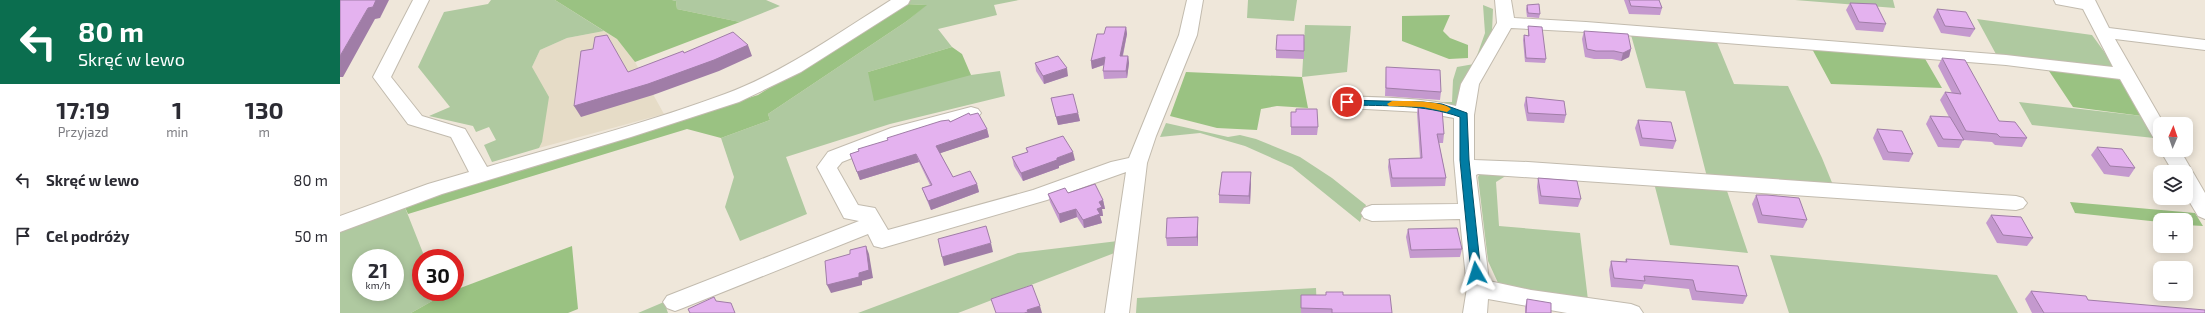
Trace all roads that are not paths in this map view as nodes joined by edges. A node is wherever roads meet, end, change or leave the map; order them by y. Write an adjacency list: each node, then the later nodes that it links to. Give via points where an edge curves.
1 (421, 0): 17 (street, via 382,77 415,120 458,133)
2 (902, 0): 17 (street, via 795,68 758,87 689,112)
3 (1195, 0): 15 (street, via 1188,35)
4 (1503, 0): 7 (street)
5 (2062, 0): 6 (street)
6 (2087, 2): 8 (street)
7 (1506, 23): 10 (street, via 2006,60); 13 (street, via 1470,84)
8 (2102, 32): 9 (street); 10 (street)
9 (2205, 45)
10 (2126, 74): 14 (street)
11 (1347, 102): 13 (street, via 1442,107)
12 (971, 113): 23 (street, via 898,132 834,156 827,167 852,213 867,213)
13 (1464, 115): 16 (street)
14 (2153, 121)
15 (1137, 163): 23 (street, via 1118,167 1040,195 882,240); 27 (street)
16 (1466, 172): 19 (street, via 1474,167 1528,169); 20 (street)
17 (481, 175): 24 (street, via 388,205)
18 (2193, 190): 21 (street)
19 (2016, 203)
20 (1470, 211): 22 (street); 25 (street)
21 (2205, 211)
22 (1372, 213)
23 (874, 223): 26 (street)
24 (340, 224)
25 (1478, 288): 28 (street); 29 (street, via 1531,299)
26 (675, 302)
27 (1117, 313)
28 (1475, 313)
29 (1631, 313)

